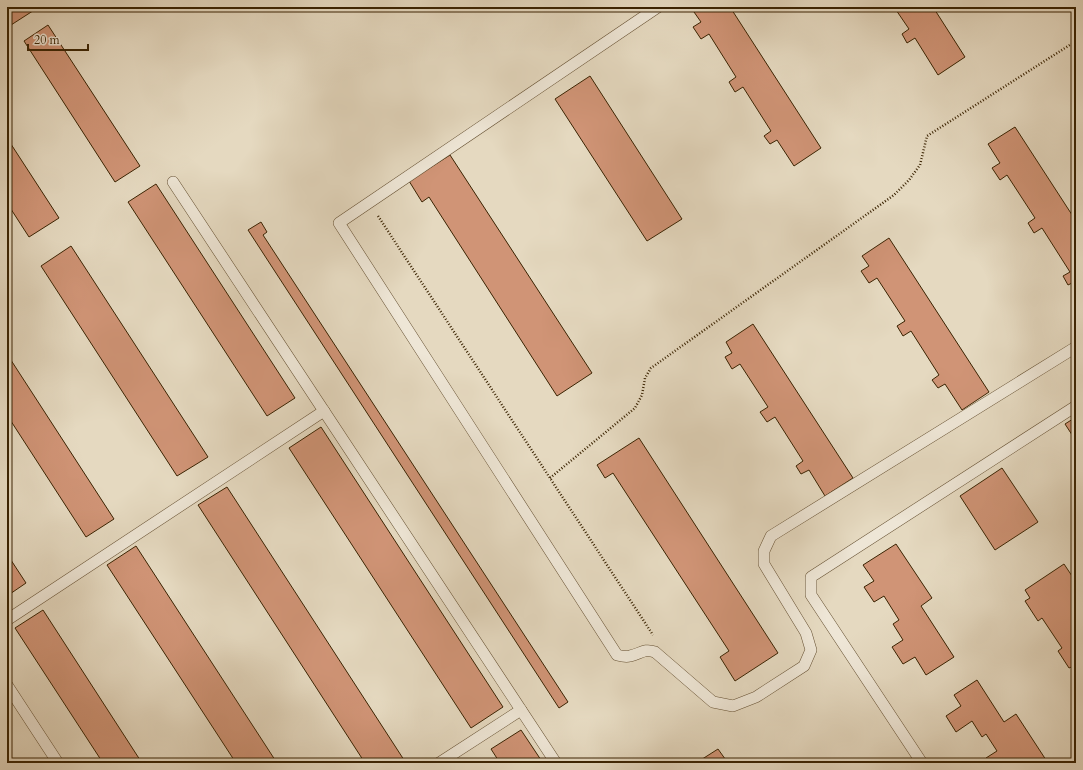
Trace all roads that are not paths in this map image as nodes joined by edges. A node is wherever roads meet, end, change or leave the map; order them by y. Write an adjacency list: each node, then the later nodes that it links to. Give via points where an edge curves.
1 (658, 7): 3 (lane, via 339,223 617,655 629,656 650,650 655,652 713,702 733,706 756,697 804,666 810,650 806,633 764,564 764,551 771,536)
2 (173, 182): 5 (lane)
3 (1076, 347)
4 (1076, 406): 12 (lane, via 810,577 811,595)
5 (324, 411): 6 (lane); 8 (lane)
6 (7, 620)
7 (7, 685): 9 (lane)
8 (521, 710): 10 (lane); 11 (lane)
9 (58, 763)
10 (439, 763)
11 (556, 763)
12 (922, 763)

